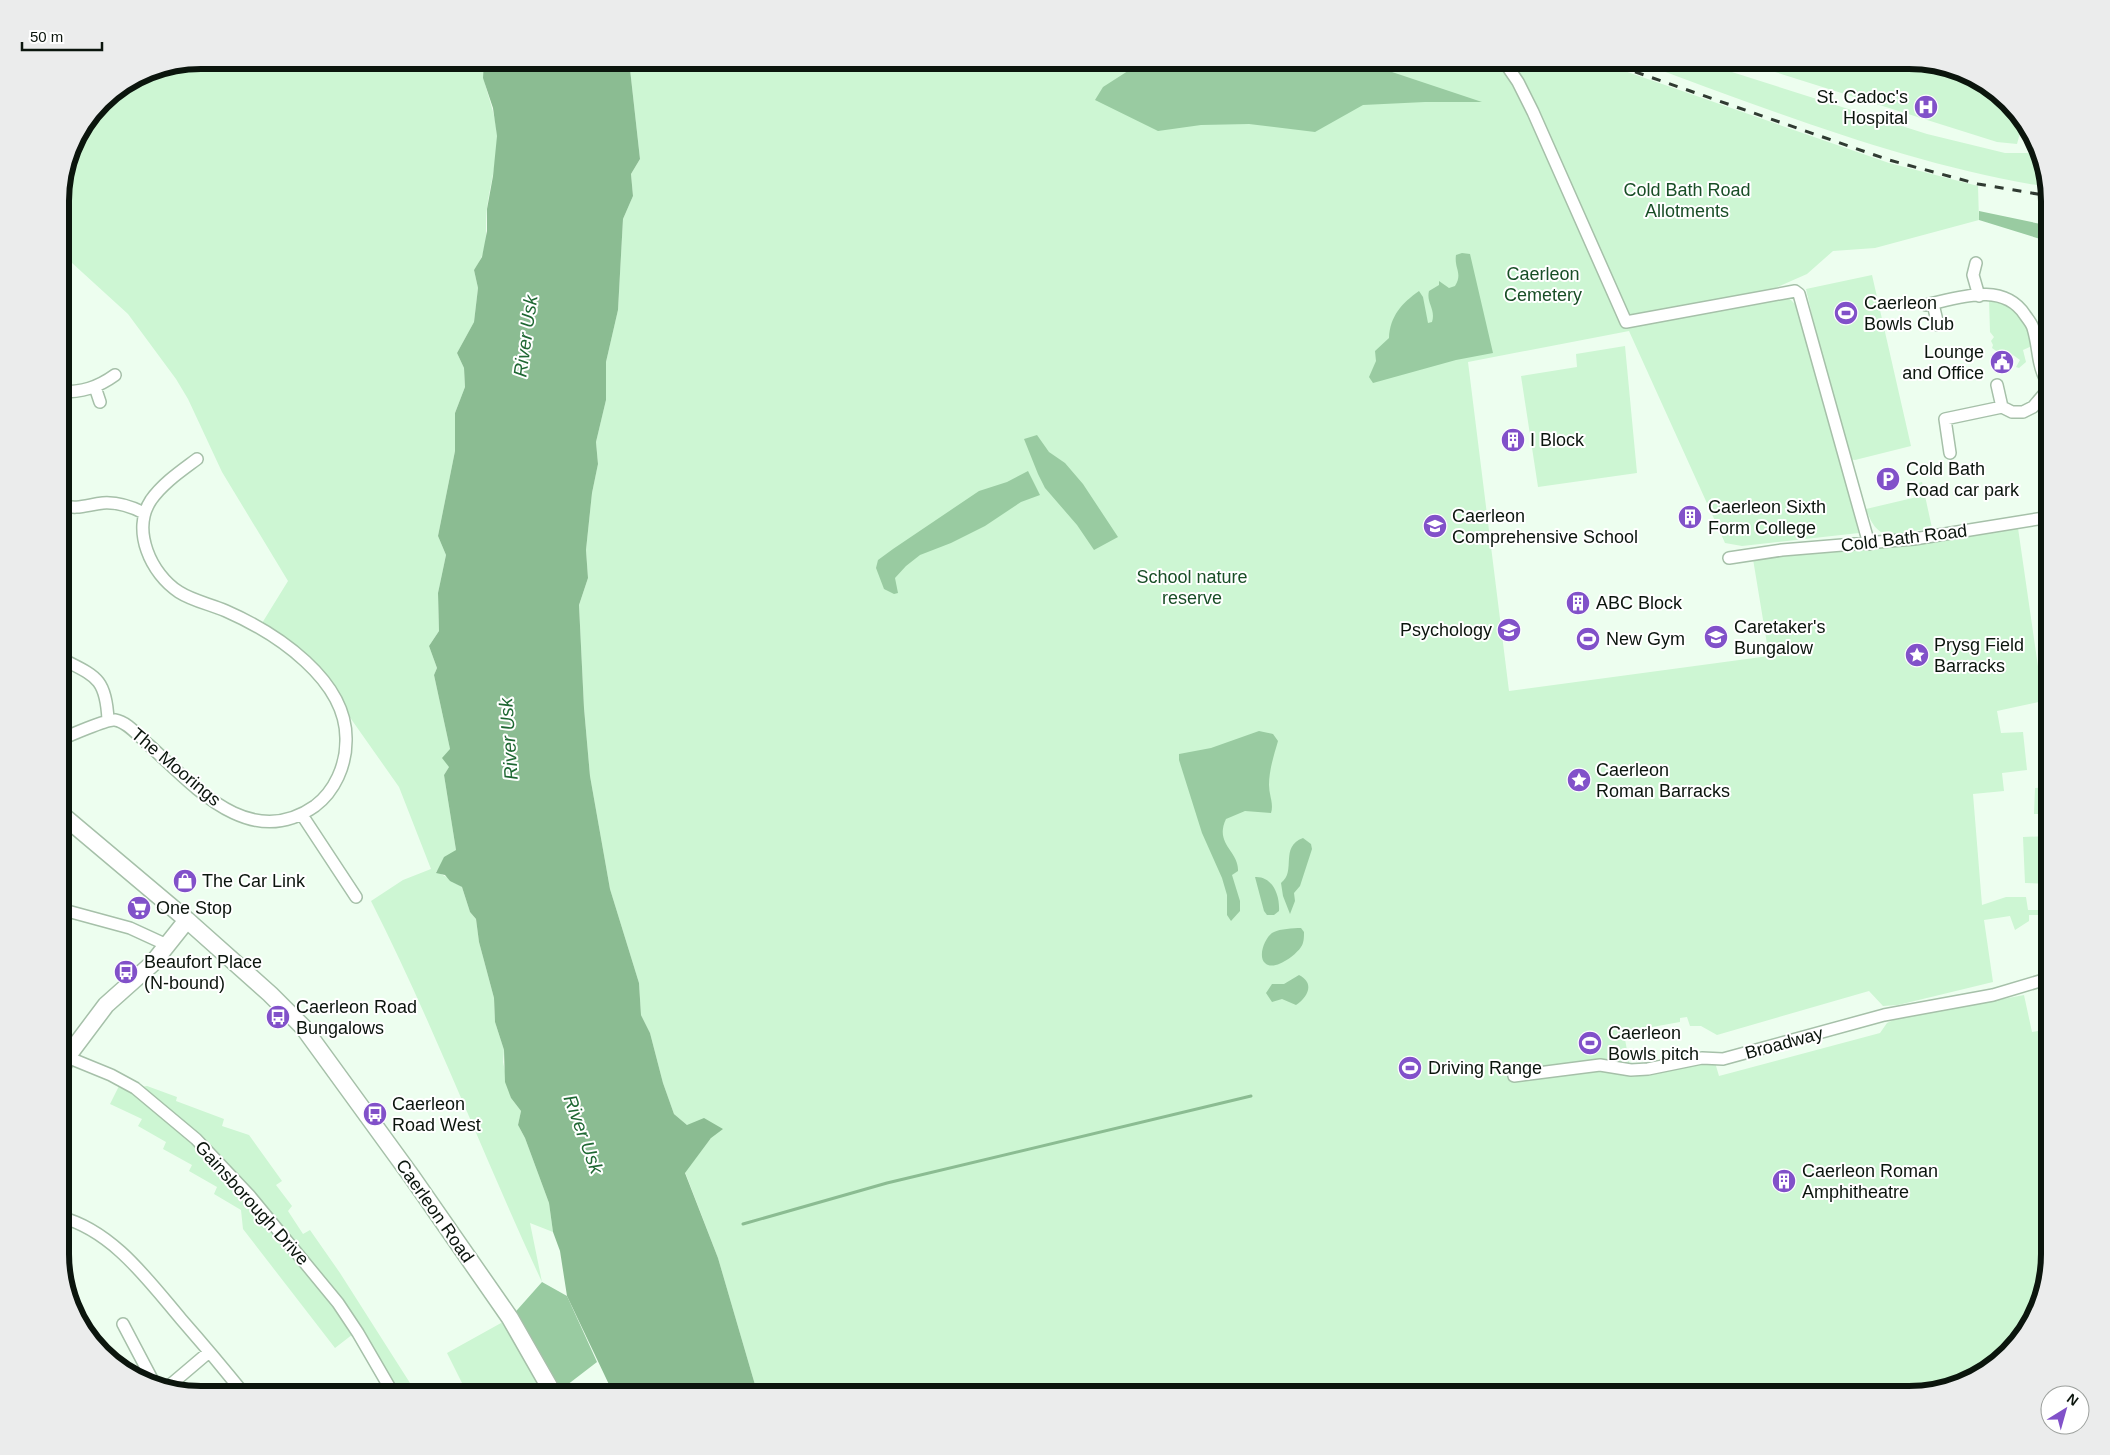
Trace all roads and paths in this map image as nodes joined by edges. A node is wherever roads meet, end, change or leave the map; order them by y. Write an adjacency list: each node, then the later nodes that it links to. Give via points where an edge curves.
1 (1509, 69): 18 (street, via 1533,112 1626,322 1795,291 1799,294)
2 (1976, 263): 3 (street, via 1973,275)
3 (1979, 296): 4 (street, via 1929,304); 5 (street, via 2004,297 2019,306 2033,327)
4 (1938, 325)
5 (2041, 369)
6 (115, 375): 8 (street)
7 (1997, 385): 12 (street)
8 (94, 387): 9 (street); 11 (street)
9 (69, 391)
10 (2041, 398): 12 (street, via 2023,412 2012,412)
11 (100, 402)
12 (2002, 407): 13 (street, via 1945,419)
13 (1950, 453)
14 (198, 459): 16 (street, via 162,487)
15 (69, 508): 16 (street, via 104,503 131,506)
16 (144, 513): 23 (street, The Moorings, via 146,547 158,574 167,583 280,641 310,665 336,699 346,726 346,756 332,788 318,804)
17 (2041, 518): 18 (street, Cold Bath Road)
18 (1869, 544): 19 (street, Cold Bath Road, via 1782,550)
19 (1729, 558)
20 (69, 663): 21 (street, via 98,680 107,700)
21 (108, 720): 22 (street); 23 (street, The Moorings, via 125,724 200,791 234,814 272,822)
22 (69, 736)
23 (302, 815): 25 (street)
24 (69, 821): 27 (main road, Caerleon Road)
25 (356, 897)
26 (69, 911): 28 (street, via 130,928)
27 (187, 920): 28 (main road); 40 (main road, Caerleon Road, via 303,1027 510,1318)
28 (167, 944): 30 (main road, via 152,964 106,1005)
29 (2041, 981): 32 (street, Broadway, via 1993,995 1886,1015 1723,1059 1702,1058 1631,1070 1600,1065)
30 (69, 1057)
31 (69, 1066): 39 (street, Gainsborough Drive, via 112,1075 135,1088 216,1160 249,1195 338,1304)
32 (1514, 1076)
33 (69, 1220): 35 (street, via 89,1228 128,1259)
34 (123, 1324): 36 (street)
35 (209, 1352): 37 (street); 38 (street)
36 (148, 1375)
37 (172, 1383)
38 (237, 1386)
39 (389, 1386)
40 (549, 1386)

